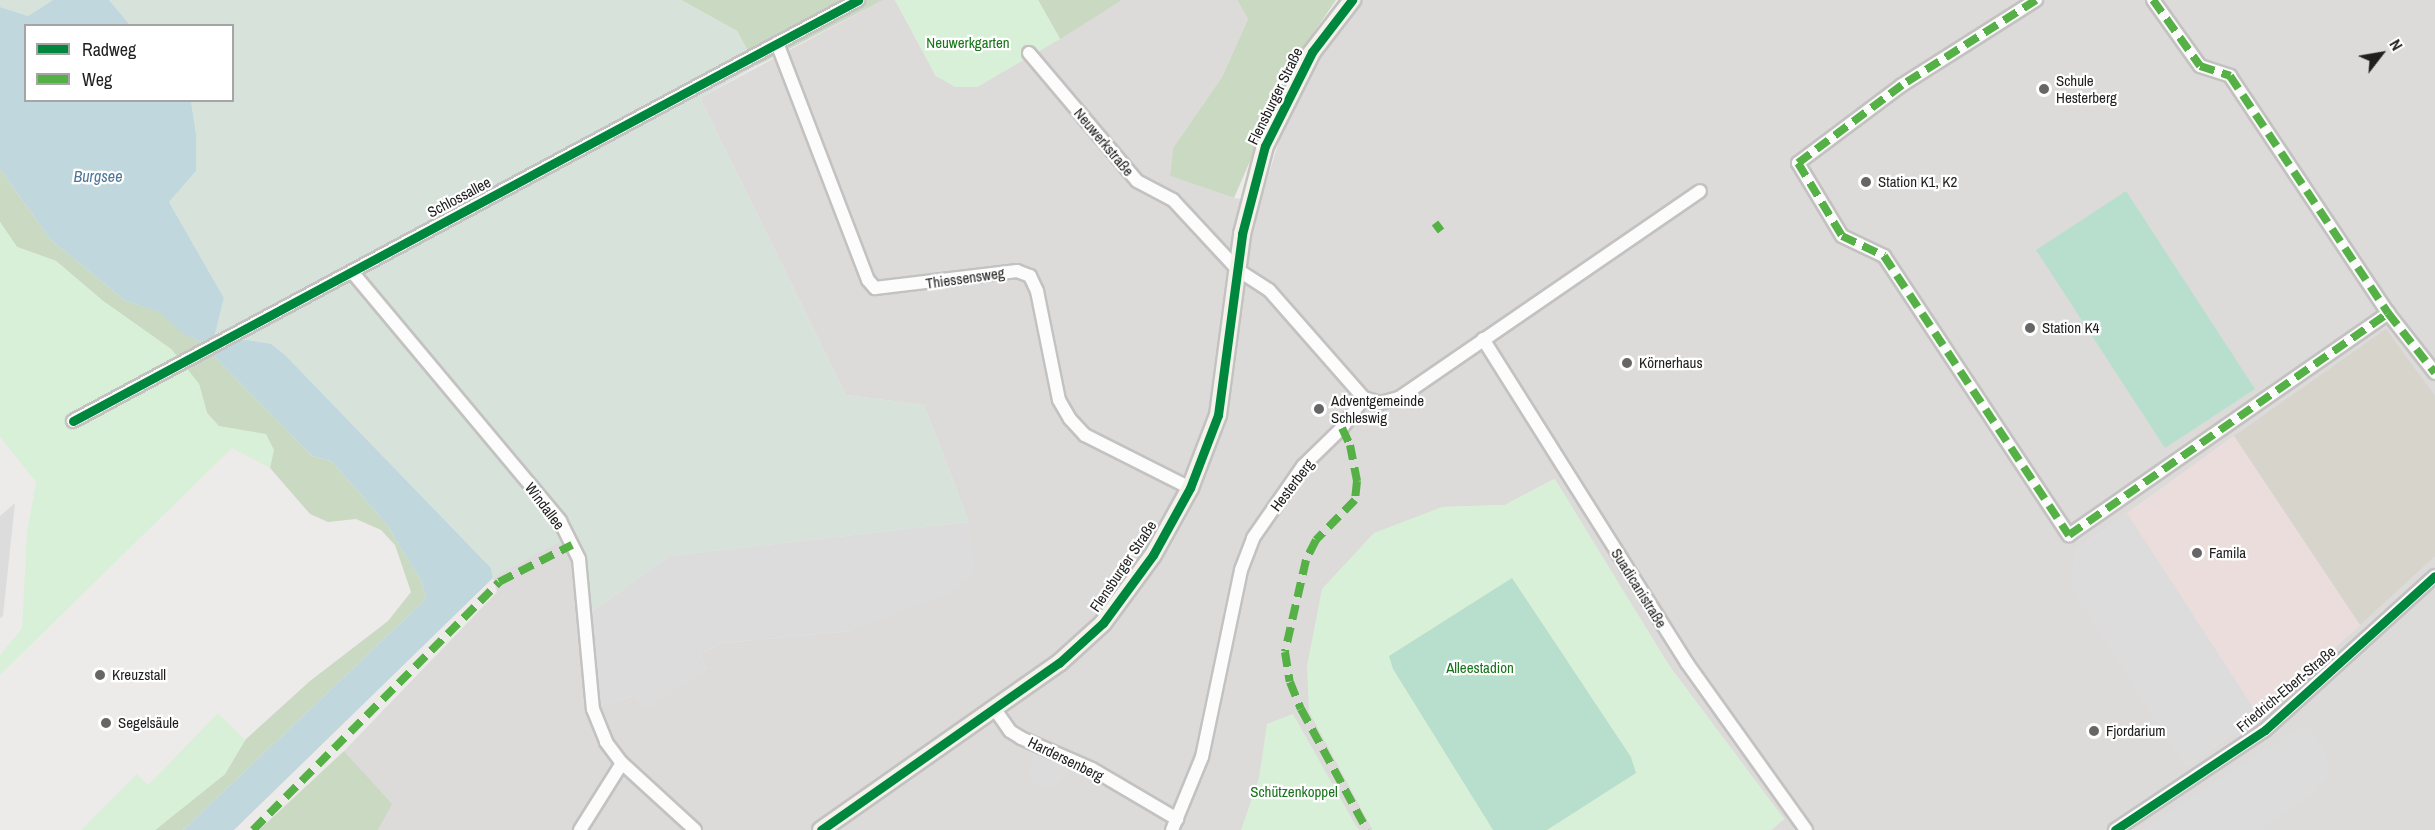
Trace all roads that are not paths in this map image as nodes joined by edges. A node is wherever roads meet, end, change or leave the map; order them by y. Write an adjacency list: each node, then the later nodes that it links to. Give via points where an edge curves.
1 (858, 0): 5 (street, Schlossallee)
2 (1352, 0): 8 (street, Flensburger Straße, via 1312,52 1265,146 1242,234)
3 (2036, 0): 10 (street, via 1902,85 1798,163 1842,236 1884,256 2069,535)
4 (2153, 0): 10 (street, via 2200,66 2229,76)
5 (777, 43): 9 (street, Schlossallee); 15 (street, Thiessensweg, via 868,279 876,288 1017,271 1030,276 1037,291 1059,400 1070,419 1085,435)
6 (1029, 53): 8 (street, Neuwerkstraße, via 1137,181 1173,200)
7 (1700, 191): 11 (street)
8 (1238, 270): 13 (street, Neuwerkstraße, via 1269,290); 15 (street, Flensburger Straße, via 1218,415)
9 (353, 273): 14 (street, Schlossallee, via 213,343); 18 (street, Windallee, via 560,521 579,559 593,710 606,742)
10 (2388, 313): 12 (street)
11 (1483, 339): 13 (street, via 1399,398 1380,404); 23 (street, Suadicanistraße, via 1687,663)
12 (2435, 373)
13 (1364, 398): 19 (street, Hesterberg, via 1342,428 1303,466 1253,538 1241,570 1202,756)
14 (73, 420)
15 (1190, 488): 17 (street, Flensburger Straße, via 1153,555 1103,623 1059,663)
16 (2435, 576): 24 (street, Friedrich-Ebert-Straße, via 2265,730)
17 (993, 708): 19 (street, Hardersenberg, via 1010,731 1092,769); 22 (street, Flensburger Straße)
18 (622, 763): 20 (street); 21 (street, Windallee)
19 (1175, 825)
20 (580, 830)
21 (695, 830)
22 (821, 830)
23 (1806, 830)
24 (2115, 830)

